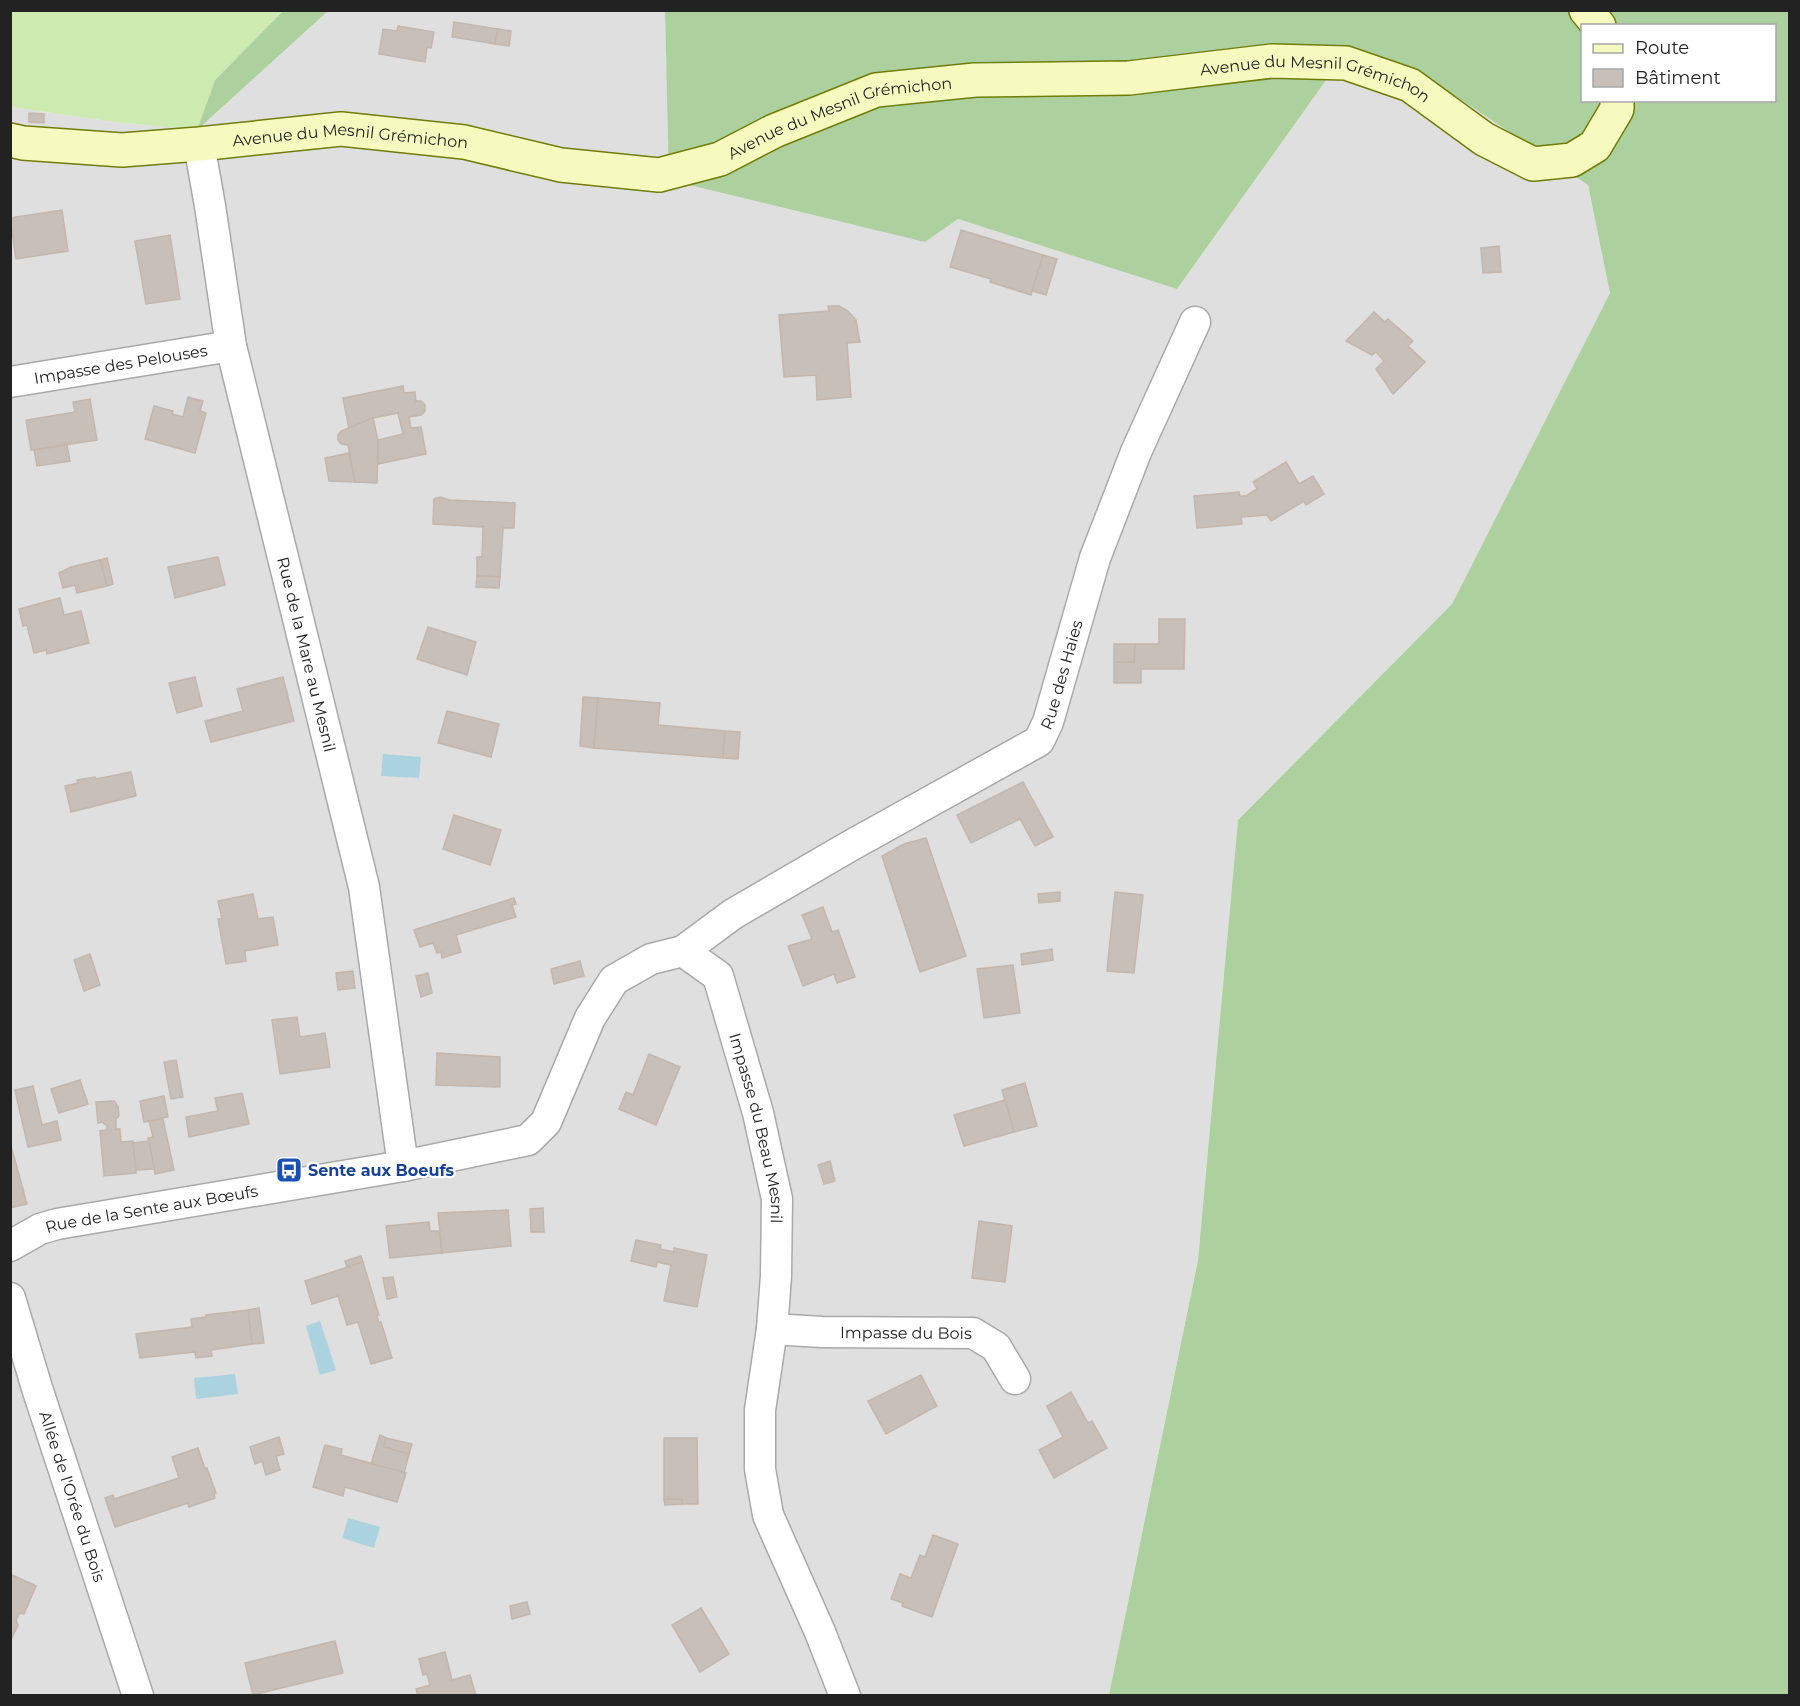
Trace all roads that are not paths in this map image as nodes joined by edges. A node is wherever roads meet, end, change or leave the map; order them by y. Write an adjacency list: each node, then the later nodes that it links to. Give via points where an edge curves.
1 (1586, 10): 2 (street)
2 (1597, 24)
3 (1617, 102): 5 (street, Avenue du Mesnil Grémichon, via 1617,109 1595,146 1572,160 1533,164 1484,139 1410,85 1346,63 1283,61 1129,78 975,80 876,90 774,131 720,159 659,175 561,165 464,142 341,129)
4 (10, 140): 5 (street, Avenue du Mesnil Grémichon, via 122,150)
5 (199, 144): 7 (street, Rue de la Mare au Mesnil)
6 (1195, 322): 9 (street, Rue des Haies, via 1136,452 1095,558 1048,722 1039,741 733,914)
7 (231, 346): 8 (street, Impasse des Pelouses); 10 (street, Rue de la Mare au Mesnil, via 364,887)
8 (10, 382)
9 (683, 951): 10 (street, via 651,959 614,980 590,1018 546,1122 528,1140); 13 (street, Impasse du Beau Mesnil, via 718,976 758,1113 777,1199)
10 (404, 1166): 11 (street, Rue de la Sente aux Bœufs, via 57,1224)
11 (10, 1246)
12 (10, 1298): 15 (street, Allée de l'Orée du Bois)
13 (772, 1329): 14 (street, Impasse du Bois, via 973,1333 996,1347); 16 (street, Impasse du Beau Mesnil, via 760,1410 759,1469 768,1515)
14 (1015, 1379)
15 (138, 1695)
16 (845, 1695)

